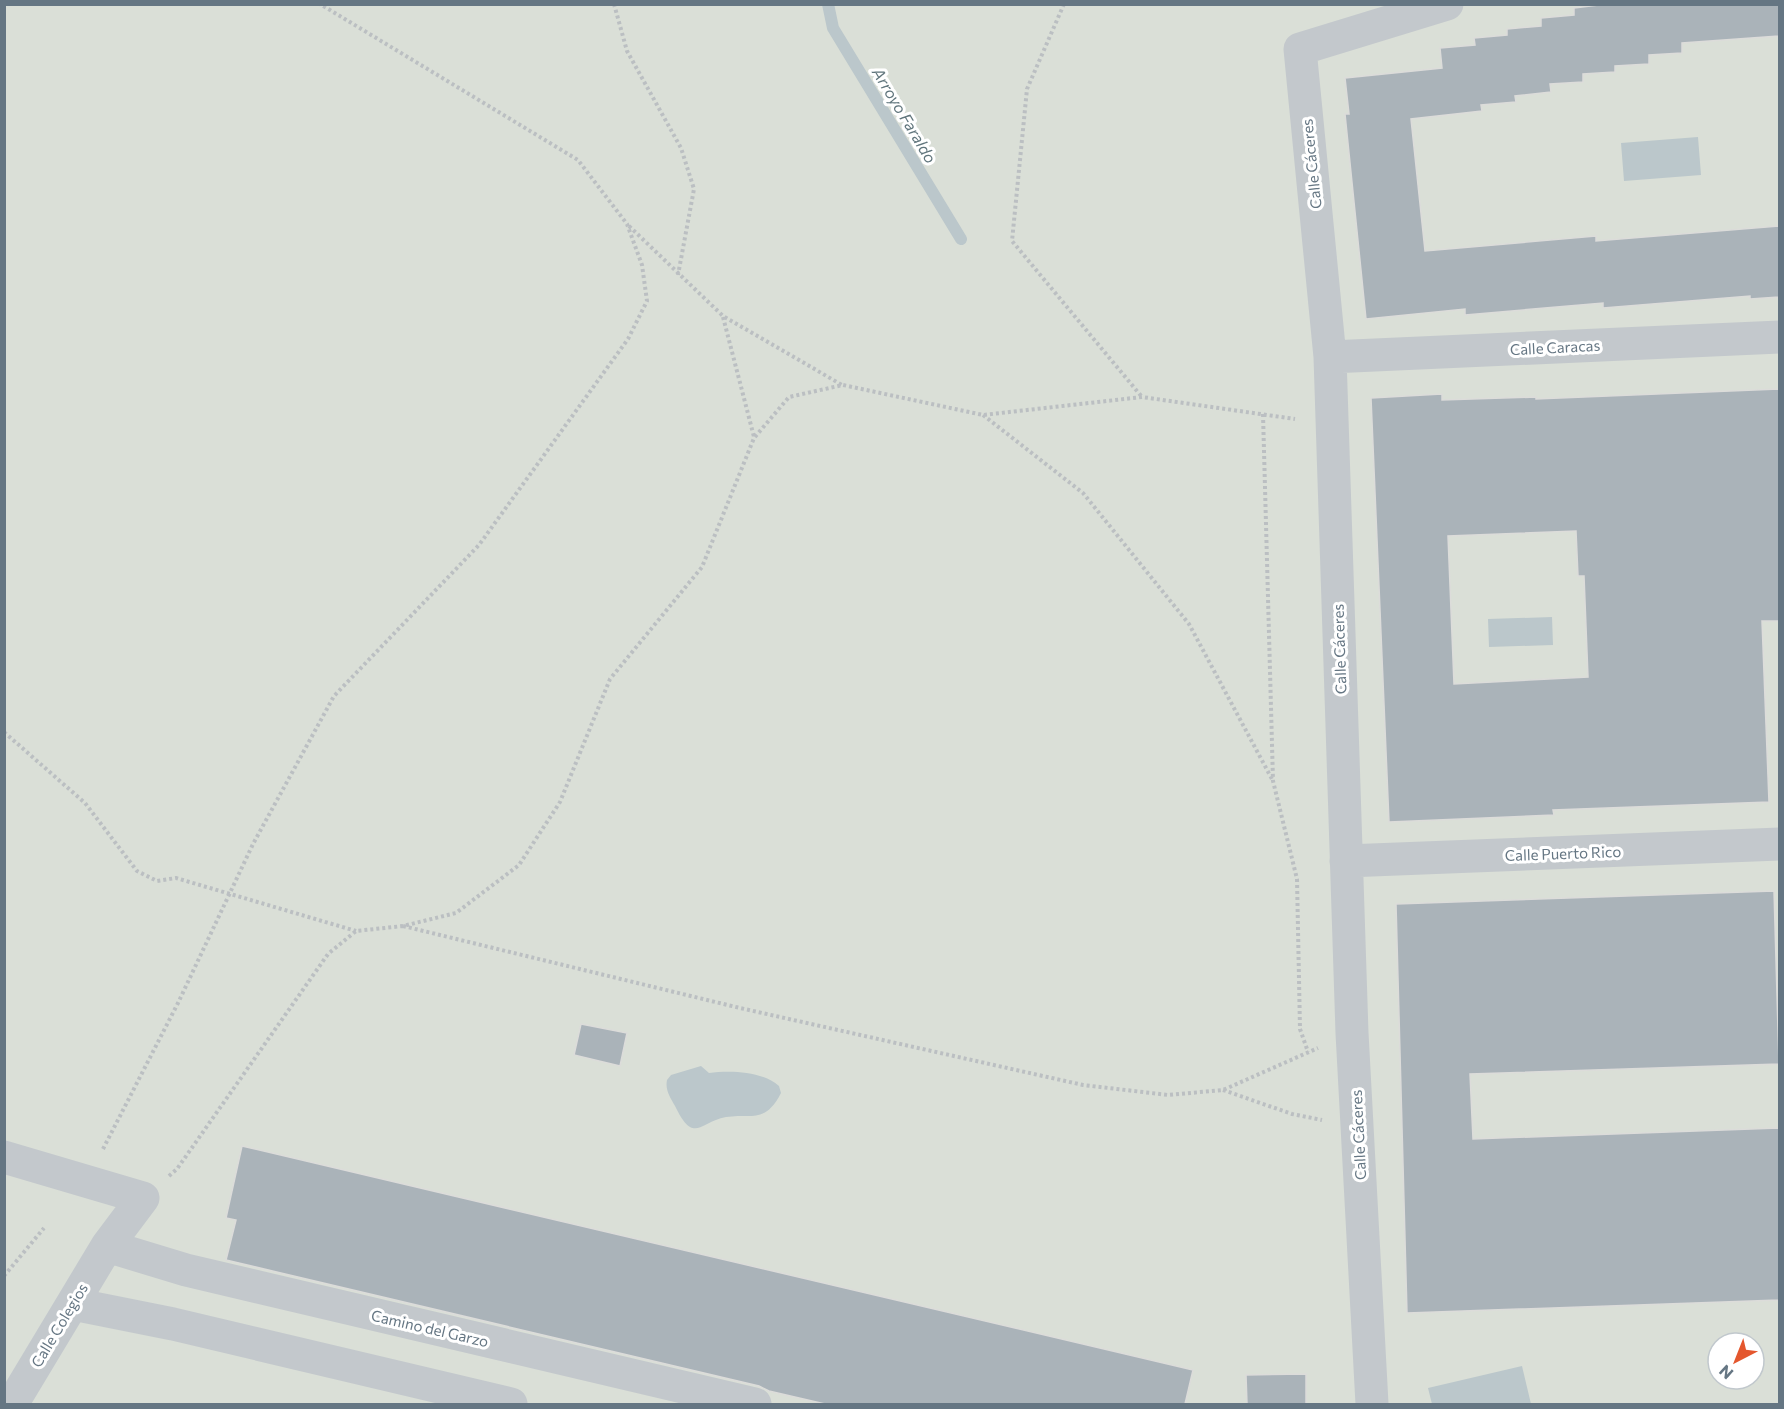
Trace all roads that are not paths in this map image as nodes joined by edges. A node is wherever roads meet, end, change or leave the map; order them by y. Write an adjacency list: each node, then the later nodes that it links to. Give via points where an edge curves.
1 (1447, 4): 3 (street, Calle Cáceres, via 1300,49)
2 (1779, 337): 3 (street, Calle Caracas)
3 (1330, 357): 5 (street, Calle Cáceres)
4 (1779, 844): 5 (street, Calle Puerto Rico)
5 (1346, 861): 12 (street, Calle Cáceres)
6 (4, 1157): 7 (street, Calle Colegios, via 143,1198)
7 (107, 1246): 8 (street, Calle Colegios); 11 (street, Camino del Garzo, via 186,1270)
8 (73, 1304): 9 (street, Calle Colegios); 10 (street)
9 (12, 1404)
10 (512, 1404)
11 (754, 1404)
12 (1372, 1404)

